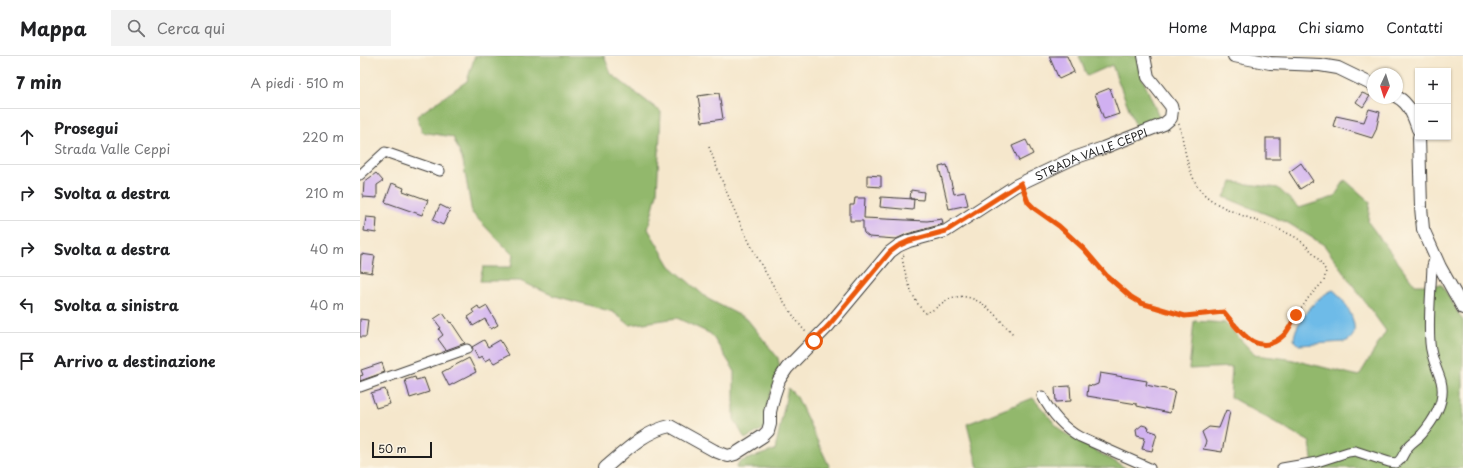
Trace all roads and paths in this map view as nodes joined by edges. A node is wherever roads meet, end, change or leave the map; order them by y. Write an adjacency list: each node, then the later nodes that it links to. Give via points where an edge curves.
1 (1144, 56): 5 (street, via 1148,77 1171,106)
2 (1234, 56): 3 (street, via 1270,63 1338,68)
3 (1367, 82)
4 (1403, 102): 6 (street, via 1412,112)
5 (1172, 114): 11 (street, STRADA VALLE CEPPI, via 1164,124 1074,158); 11 (path, via 1180,126 1191,174 1207,197 1216,204 1298,238 1318,258 1326,271 1324,281 1309,297 1285,333 1272,344 1253,343 1224,312 1185,316 1141,303 1131,297 1107,276 1084,249 1028,202)
6 (1415, 120)
7 (1419, 140): 13 (street, via 1422,222)
8 (709, 147): 16 (path, via 728,199 770,281 800,326)
9 (440, 171): 10 (street, via 385,152)
10 (360, 175)
11 (1021, 183): 16 (street, STRADA VALLE CEPPI, via 946,231 898,246 890,252)
12 (905, 254): 15 (path, via 902,257 912,292 926,313 955,297 969,298 983,304)
13 (1435, 256): 14 (street); 22 (street, via 1432,266 1430,344 1432,360 1442,385 1442,398 1421,435 1404,451 1402,459 1396,463 1356,451)
14 (1463, 308)
15 (1014, 335)
16 (814, 341): 20 (street, STRADA VALLE CEPPI, via 787,368 779,380 770,412 768,431 735,454 720,454 670,426 651,433)
17 (467, 349): 18 (street)
18 (360, 387)
19 (1042, 396): 21 (street, via 1048,409 1070,432)
20 (605, 468)
21 (1150, 468)
22 (1282, 468)

